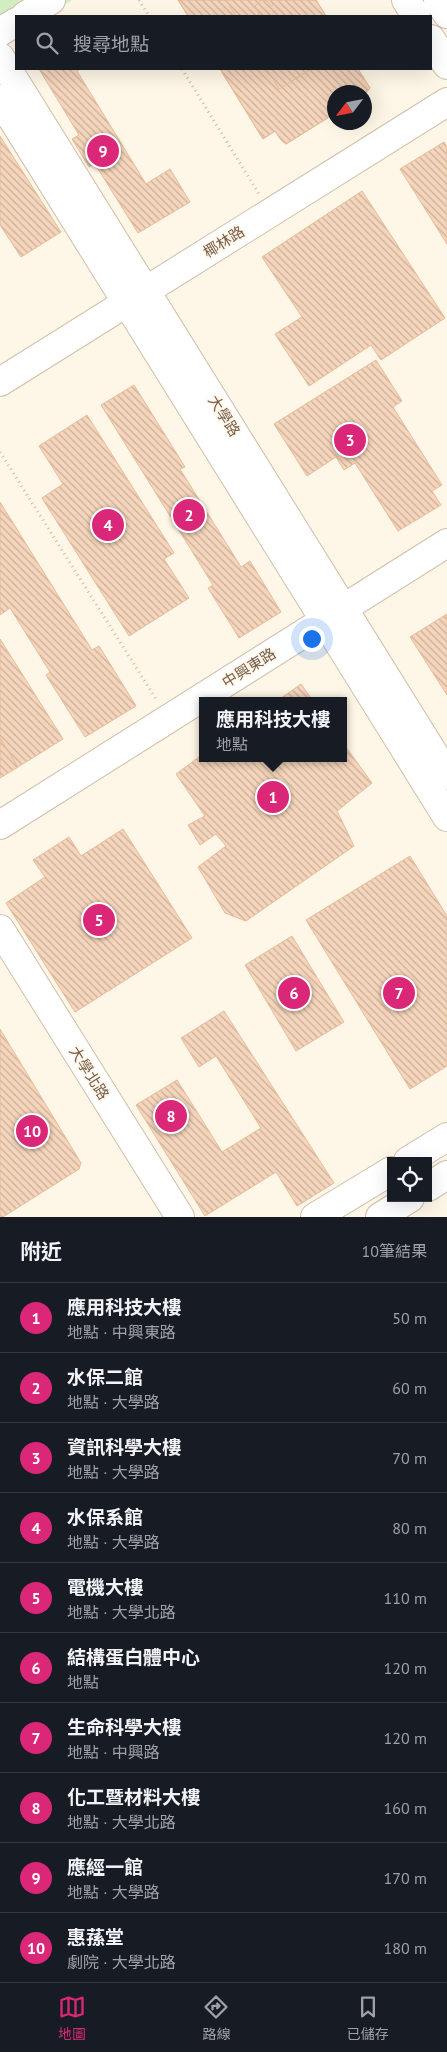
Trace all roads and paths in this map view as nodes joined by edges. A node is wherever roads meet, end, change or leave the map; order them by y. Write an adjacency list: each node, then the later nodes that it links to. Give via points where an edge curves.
1 (51, 0): 6 (street)
2 (139, 0): 7 (path)
3 (406, 0): 8 (street)
4 (438, 0): 5 (street)
5 (447, 14)
6 (27, 15)
7 (148, 15)
8 (415, 15)
9 (15, 23): 10 (street)
10 (0, 32)
11 (432, 41): 13 (street)
12 (0, 57): 18 (street, 大學路)
13 (447, 65)
14 (183, 70): 17 (path)
15 (0, 99): 18 (street, 大學路)
16 (447, 102): 17 (street, 椰林路)
17 (271, 212): 18 (street, 椰林路)
18 (136, 296): 19 (street, 椰林路); 22 (street, 大學路)
19 (0, 382)
20 (0, 452): 25 (path)
21 (447, 543): 22 (street, 中興東路)
22 (334, 614): 23 (street, 中興東路); 26 (street, 大學路); 27 (street, 大學路)
23 (203, 697)
24 (199, 699): 25 (street, 中興東路)
25 (168, 719): 28 (street, 中興東路)
26 (447, 776)
27 (447, 817)
28 (0, 825)
29 (0, 929): 36 (street, 大學北路)
30 (447, 1137): 31 (street)
31 (414, 1157)
32 (387, 1173): 37 (street)
33 (447, 1175): 34 (street)
34 (432, 1184)
35 (404, 1202): 38 (street)
36 (180, 1217)
37 (315, 1217)
38 (380, 1217)

